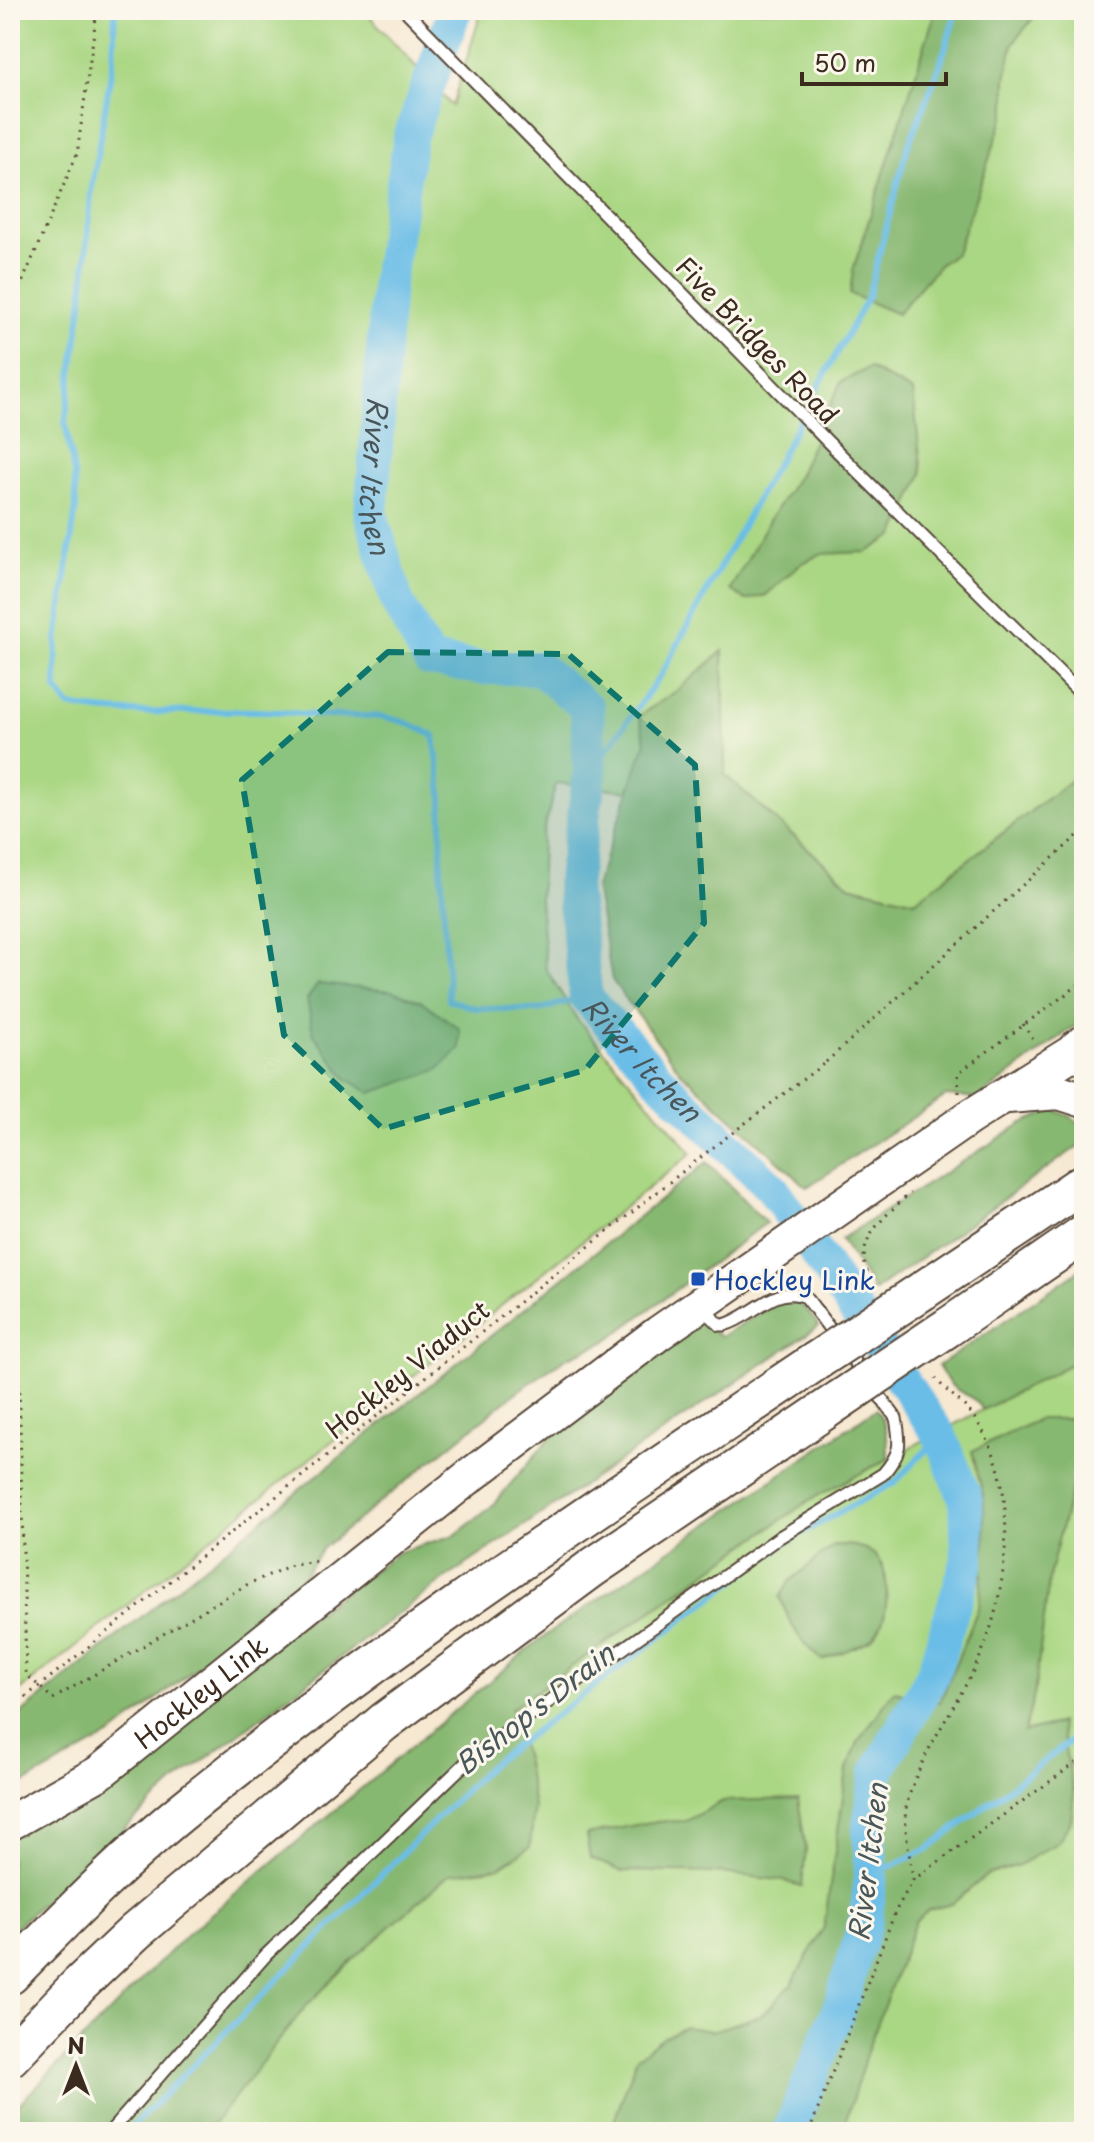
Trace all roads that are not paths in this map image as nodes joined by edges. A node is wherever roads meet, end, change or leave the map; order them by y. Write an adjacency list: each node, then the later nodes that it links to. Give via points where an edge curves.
1 (405, 10): 2 (lane, Five Bridges Road)
2 (1084, 697)
3 (1072, 1051): 4 (main road, Hockley Link)
4 (1004, 1096): 5 (main road, Hockley Link, via 1059,1092); 8 (main road, Hockley Link)
5 (1084, 1100)
6 (1084, 1183): 10 (highway, bridge, via 375,1663 188,1806 84,1899)
7 (1084, 1234): 11 (highway, bridge, via 592,1568 384,1722 135,1932)
8 (700, 1304): 9 (main road, Hockley Link, via 466,1479 99,1773); 12 (lane, via 724,1325 783,1294 806,1297 896,1418 896,1459 883,1474 778,1538 474,1755 266,1955)
9 (10, 1823)
10 (10, 1975)
11 (10, 2057)
12 (110, 2132)

